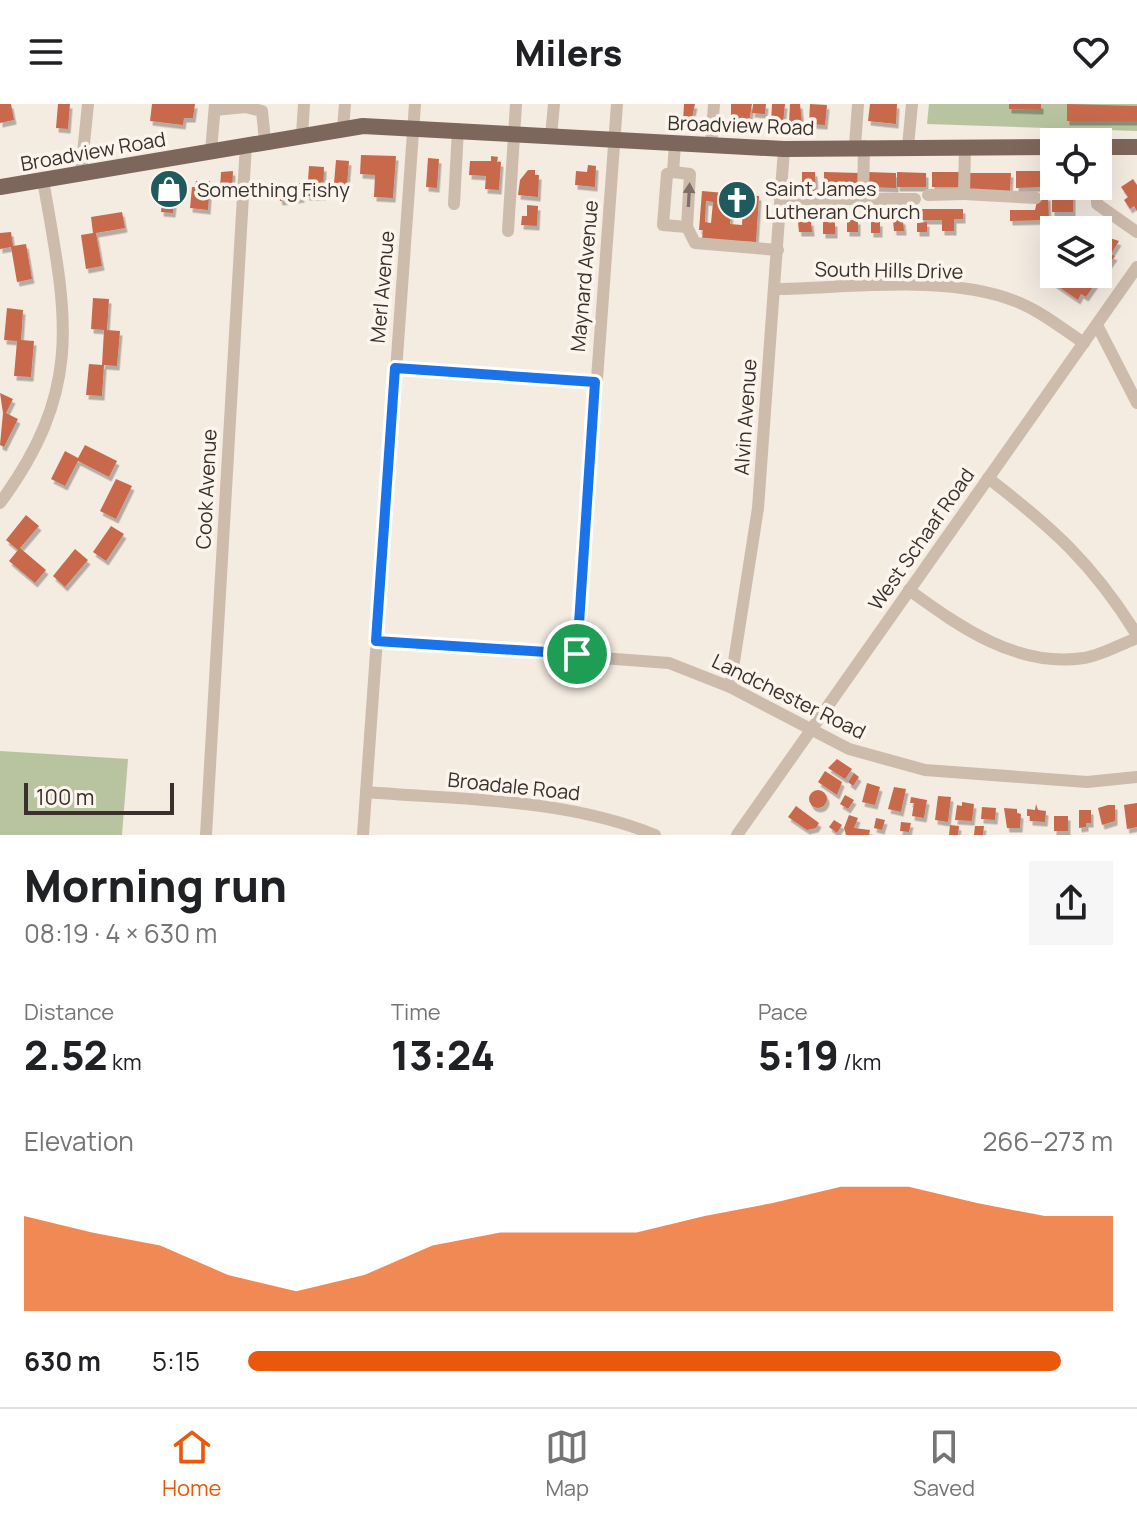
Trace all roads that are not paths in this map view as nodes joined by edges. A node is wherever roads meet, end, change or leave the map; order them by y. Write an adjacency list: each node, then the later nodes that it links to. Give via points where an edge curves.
1 (88, 104): 32 (street)
2 (304, 104): 16 (street)
3 (345, 104): 13 (street)
4 (415, 104): 12 (street, Merl Avenue)
5 (516, 104): 15 (street)
6 (554, 104): 17 (street)
7 (617, 104): 19 (street, Maynard Avenue)
8 (714, 104): 22 (street)
9 (858, 104): 23 (street)
10 (912, 104): 24 (street)
11 (215, 107): 18 (street, via 262,111); 30 (street)
12 (415, 126): 13 (main road, Broadview Road); 14 (main road, Broadview Road); 49 (street, Merl Avenue)
13 (343, 128): 16 (main road, Broadview Road)
14 (458, 129): 15 (main road, Broadview Road); 40 (street)
15 (513, 133): 17 (main road, Broadview Road); 42 (street)
16 (302, 135): 18 (main road, Broadview Road)
17 (551, 136): 19 (main road, Broadview Road)
18 (265, 141): 20 (main road, Broadview Road)
19 (615, 141): 21 (main road, Broadview Road); 50 (street, Maynard Avenue)
20 (246, 144): 30 (main road, Broadview Road); 62 (street, Cook Avenue)
21 (675, 144): 22 (main road, Broadview Road); 31 (street)
22 (711, 146): 29 (main road, Broadview Road)
23 (859, 146): 24 (main road, Broadview Road); 29 (main road, Broadview Road); 38 (street)
24 (908, 146): 25 (main road, Broadview Road)
25 (965, 146): 26 (main road, Broadview Road); 35 (street)
26 (1040, 147)
27 (1112, 147): 28 (main road)
28 (1137, 147)
29 (784, 149): 37 (street, Alvin Avenue)
30 (211, 151): 32 (main road, Broadview Road)
31 (673, 172): 41 (street, one-way to 31, via 690,174); 41 (street, via 667,174 663,225)
32 (81, 173): 33 (main road, Broadview Road)
33 (43, 180): 34 (main road, Broadview Road); 53 (street, via 64,308 61,366 44,431)
34 (0, 187)
35 (964, 194): 36 (street); 38 (street)
36 (1036, 198)
37 (781, 199): 38 (street); 44 (street, Alvin Avenue)
38 (863, 200)
39 (1097, 200): 43 (street)
40 (454, 204)
41 (687, 227): 44 (street, via 700,245)
42 (508, 231)
43 (1137, 232)
44 (778, 250): 46 (street, Alvin Avenue)
45 (1137, 267): 47 (street, West Schaaf Road)
46 (775, 289): 48 (street, South Hills Drive, via 948,287 987,293 1039,312); 58 (street, Alvin Avenue, via 758,508)
47 (1097, 325): 48 (street, West Schaaf Road); 51 (street)
48 (1084, 343): 52 (street, West Schaaf Road)
49 (395, 368): 50 (street); 56 (street, Merl Avenue)
50 (595, 382): 57 (street, Maynard Avenue)
51 (1137, 403)
52 (988, 478): 54 (street, West Schaaf Road); 55 (street, via 1079,554)
53 (0, 503)
54 (909, 590): 55 (street, via 967,632 1013,651 1085,658); 59 (street, West Schaaf Road)
55 (1137, 636)
56 (376, 641): 57 (street, Landchester Road); 61 (street, Merl Avenue)
57 (577, 654): 58 (street, Landchester Road, via 669,663)
58 (730, 687): 59 (street, Landchester Road)
59 (810, 730): 60 (street, Landchester Road, via 881,760 925,770 1087,782); 65 (street, West Schaaf Road)
60 (1137, 777)
61 (366, 792): 63 (street, Merl Avenue); 64 (street, Broadale Road, via 547,807 625,823)
62 (206, 835)
63 (363, 835)
64 (655, 835)
65 (737, 835)

